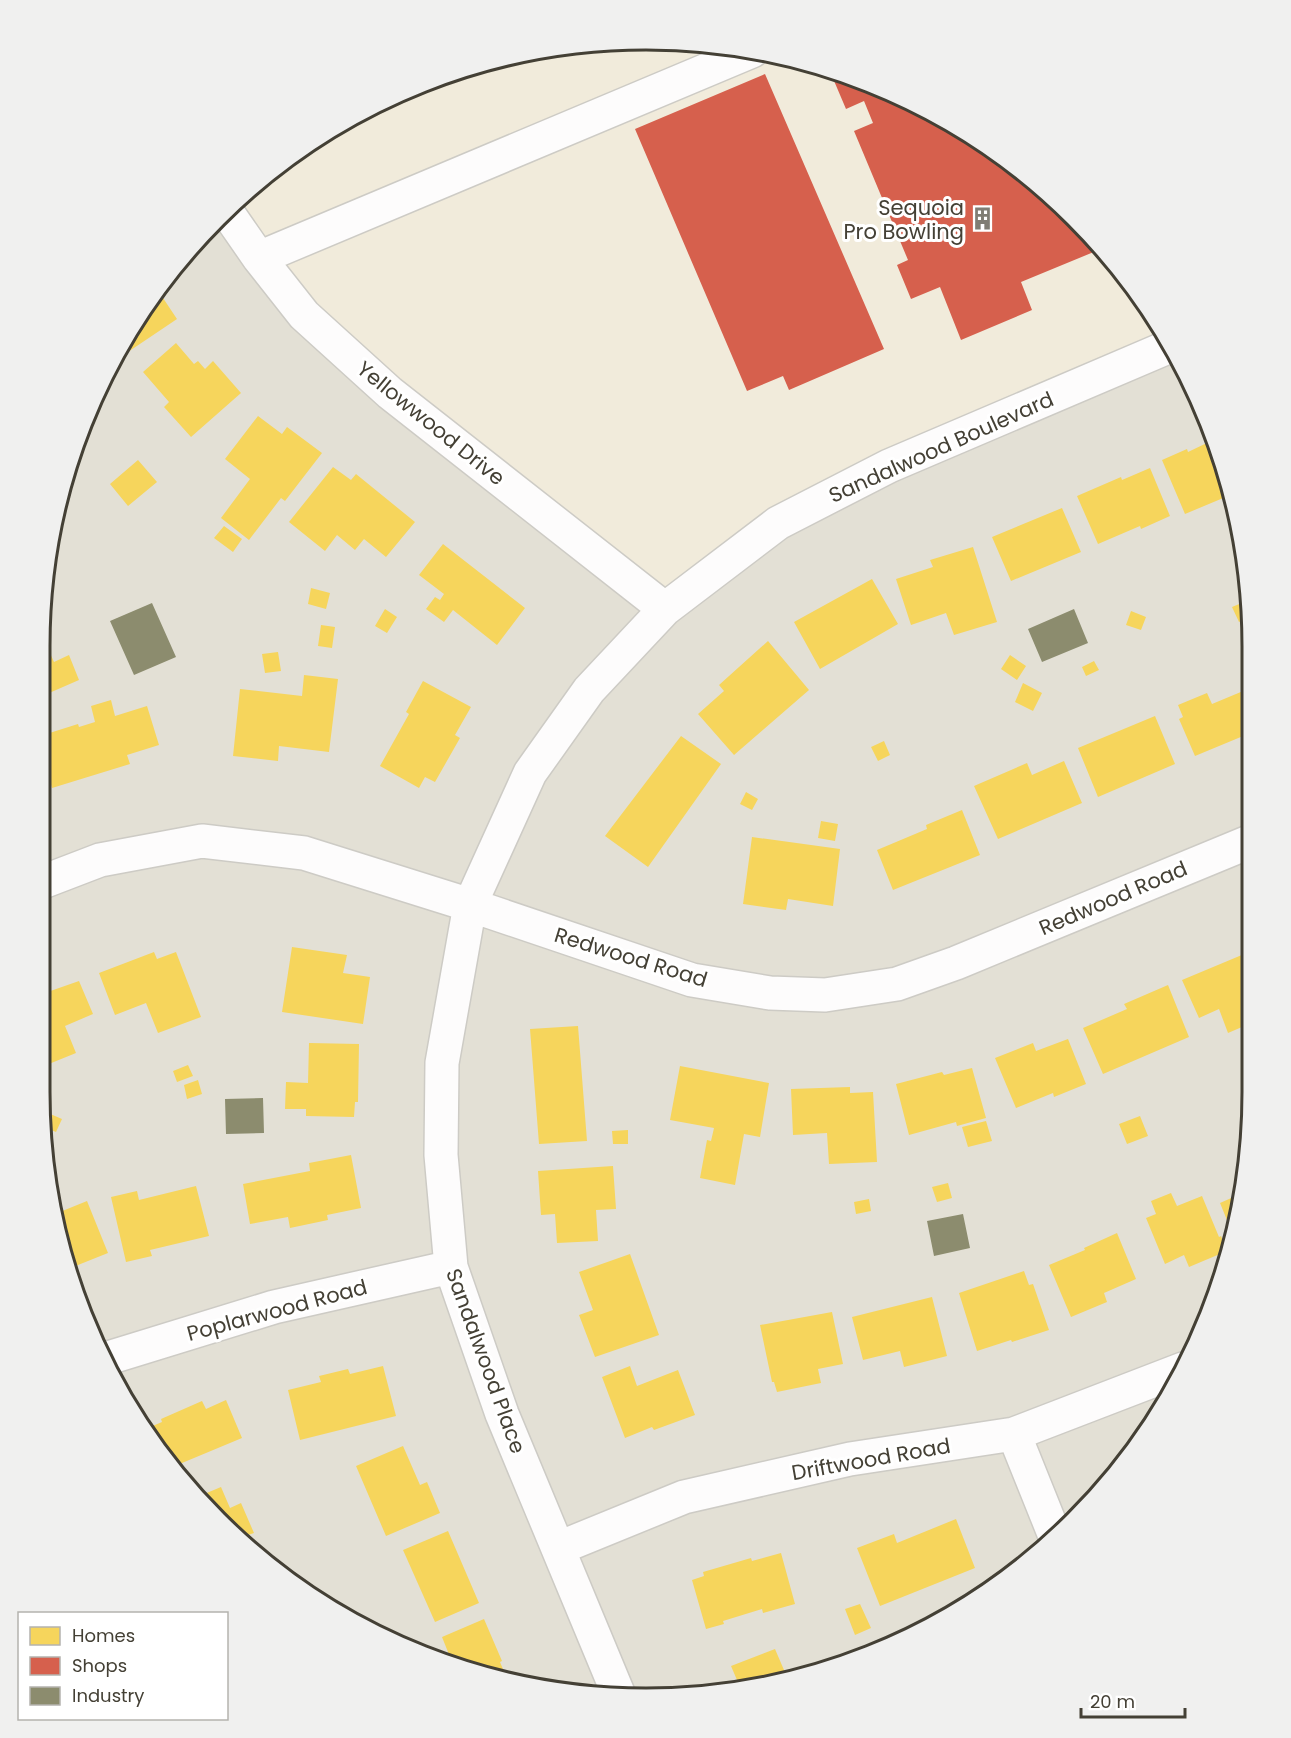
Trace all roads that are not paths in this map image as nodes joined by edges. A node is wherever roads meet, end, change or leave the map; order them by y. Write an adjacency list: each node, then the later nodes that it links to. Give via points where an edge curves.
1 (737, 57): 3 (street)
2 (231, 218): 3 (street, Yellowwood Drive)
3 (259, 258): 5 (street, Yellowwood Drive, via 304,315 390,393)
4 (1163, 349): 5 (street, Sandalwood Boulevard, via 889,466 778,524)
5 (665, 609): 8 (street, Sandalwood Boulevard, via 589,690 530,773)
6 (1242, 845): 8 (street, Redwood Road, via 956,963 897,984 825,995 770,993 692,980)
7 (50, 879): 8 (street, Redwood Road, via 100,860 202,841 304,853)
8 (470, 905): 9 (street, Sandalwood Place, via 442,1063 441,1155)
9 (451, 1267): 10 (street, Poplarwood Road, via 274,1307); 14 (street, Sandalwood Place, via 502,1414)
10 (112, 1357)
11 (1171, 1374): 12 (street, Driftwood Road)
12 (1014, 1434): 13 (street); 14 (street, Driftwood Road, via 850,1459 684,1497)
13 (1052, 1528)
14 (559, 1548): 15 (street, Sandalwood Place)
15 (616, 1687)

